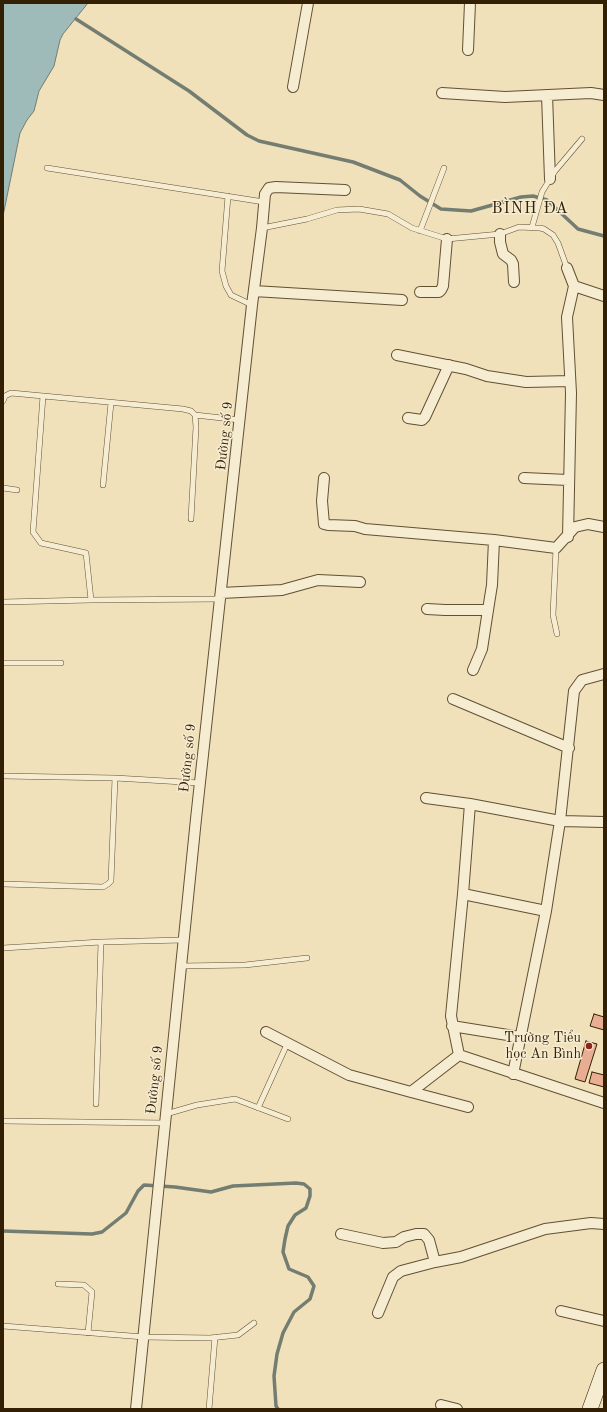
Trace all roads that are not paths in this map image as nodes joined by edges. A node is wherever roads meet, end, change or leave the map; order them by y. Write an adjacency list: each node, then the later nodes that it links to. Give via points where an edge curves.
1 (308, 3): 4 (street)
2 (470, 3): 3 (street)
3 (468, 50)
4 (293, 87)
5 (442, 93): 6 (street, via 506,97)
6 (547, 95): 7 (street); 11 (street)
7 (604, 95)
8 (582, 138): 11 (lane)
9 (47, 168): 13 (lane)
10 (444, 168): 17 (lane)
11 (550, 178): 15 (lane, via 542,192)
12 (346, 190): 14 (street, Đường số 9, via 269,188)
13 (228, 196): 14 (lane); 27 (lane, via 222,271 231,295)
14 (264, 202): 16 (street, Đường số 9)
15 (532, 227): 18 (lane, via 519,227); 20 (lane, via 544,229 553,235)
16 (262, 228): 17 (lane, via 337,210 359,209 388,214); 23 (street, Đường số 9)
17 (420, 231): 19 (lane)
18 (500, 234): 19 (lane); 21 (street, via 504,254 511,260)
19 (448, 239): 24 (street, via 441,290)
20 (567, 268): 22 (street)
21 (514, 282)
22 (574, 286): 25 (street); 30 (street, via 567,316)
23 (254, 291): 26 (street); 27 (street, Đường số 9)
24 (420, 292)
25 (604, 296)
26 (402, 300)
27 (252, 305): 36 (street, Đường số 9)
28 (397, 355): 29 (street)
29 (449, 365): 30 (street, via 487,376 526,382); 35 (street, via 425,417 422,420)
30 (570, 381): 39 (street)
31 (43, 396): 32 (lane, via 11,393 5,396); 33 (lane); 50 (lane, via 33,532 41,543 86,553)
32 (3, 401)
33 (111, 403): 34 (lane, via 184,409); 40 (lane)
34 (195, 415): 36 (lane); 43 (lane)
35 (408, 418)
36 (241, 420): 49 (street, Đường số 9)
37 (324, 478): 46 (street, via 324,524)
38 (524, 478): 39 (street)
39 (568, 480): 45 (street)
40 (103, 485)
41 (3, 488): 42 (lane)
42 (18, 490)
43 (191, 519)
44 (604, 527): 45 (street, via 588,524 575,527)
45 (568, 536): 47 (street)
46 (494, 540): 47 (street); 53 (street)
47 (556, 548): 54 (lane, via 553,616)
48 (360, 582): 49 (street, via 318,580 282,590)
49 (221, 596): 50 (lane); 63 (street, Đường số 9)
50 (91, 600): 51 (lane)
51 (3, 602)
52 (427, 609): 53 (street)
53 (488, 610): 57 (street, via 482,649)
54 (557, 634)
55 (3, 663): 56 (lane)
56 (61, 663)
57 (473, 670)
58 (604, 674): 60 (street, via 582,680 574,691)
59 (453, 699): 60 (street)
60 (569, 748): 66 (street)
61 (3, 776): 62 (lane)
62 (115, 778): 63 (lane); 68 (lane, via 108,884 103,887)
63 (200, 783): 71 (street, Đường số 9)
64 (426, 798): 65 (street)
65 (470, 804): 66 (street); 69 (street)
66 (560, 821): 67 (street); 70 (street)
67 (604, 822)
68 (3, 884)
69 (463, 894): 70 (street); 76 (street)
70 (546, 911): 78 (street)
71 (184, 940): 72 (lane); 75 (street, Đường số 9)
72 (101, 942): 73 (lane); 84 (lane)
73 (3, 948)
74 (307, 958): 75 (lane, via 245,965)
75 (181, 966): 87 (street, Đường số 9)
76 (452, 1026): 78 (street); 80 (street)
77 (266, 1032): 79 (street)
78 (520, 1037): 81 (street)
79 (288, 1042): 82 (street, via 349,1075); 86 (lane)
80 (459, 1055): 81 (street); 82 (street)
81 (513, 1074): 83 (street)
82 (411, 1092): 85 (street)
83 (604, 1103)
84 (96, 1104)
85 (468, 1106)
86 (258, 1108): 87 (lane, via 235,1099 197,1105); 88 (lane)
87 (165, 1118): 89 (lane); 100 (street, Đường số 9)
88 (288, 1119)
89 (3, 1121)
90 (604, 1224): 92 (street, via 545,1230 461,1258)
91 (341, 1234): 92 (street, via 383,1243 424,1234 429,1240)
92 (435, 1262): 95 (street, via 396,1274)
93 (58, 1284): 99 (lane, via 84,1285 92,1292)
94 (560, 1311): 96 (street)
95 (378, 1313)
96 (604, 1321)
97 (254, 1323): 101 (lane, via 238,1335)
98 (3, 1326): 99 (lane)
99 (88, 1333): 100 (lane)
100 (144, 1337): 101 (lane); 104 (street, Đường số 9)
101 (215, 1338): 105 (lane)
102 (604, 1370): 107 (main road)
103 (441, 1405): 106 (street)
104 (136, 1409)
105 (209, 1409)
106 (457, 1409)
107 (590, 1409)

